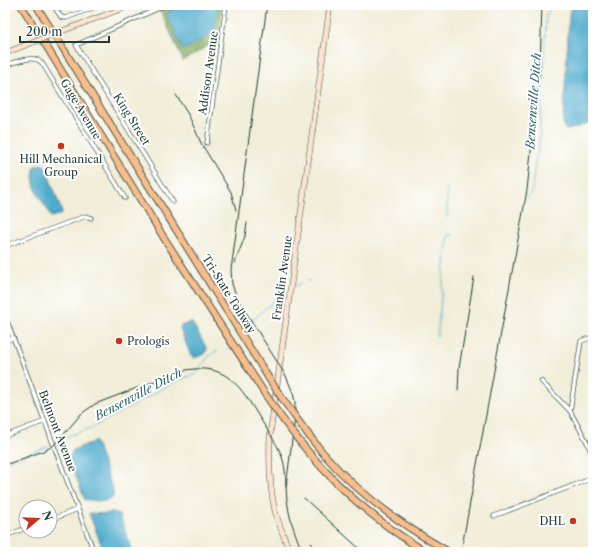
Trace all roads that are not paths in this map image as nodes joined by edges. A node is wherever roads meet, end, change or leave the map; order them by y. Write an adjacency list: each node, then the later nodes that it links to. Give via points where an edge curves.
1 (21, 5): 33 (highway, bridge, via 164,238 286,426 333,480 377,520)
2 (36, 5): 34 (highway, Tri-State Tollway, bridge, via 268,377 307,433 346,477 375,503 408,528)
3 (53, 5): 4 (street, via 61,17 66,18)
4 (100, 5)
5 (132, 5): 9 (main road, bridge)
6 (166, 5): 13 (street, King Street, via 76,45)
7 (226, 5): 11 (street, Addison Avenue)
8 (330, 5): 32 (main road, Franklin Avenue, via 270,435 270,487 277,518)
9 (5, 53)
10 (5, 64): 12 (street, Gage Avenue, via 30,58 39,59)
11 (207, 143)
12 (125, 198)
13 (173, 202)
14 (91, 218): 15 (street, via 86,216)
15 (5, 246)
16 (5, 316): 18 (street, Belmont Avenue)
17 (593, 336): 21 (street, via 581,341)
18 (13, 338): 19 (street); 22 (street, Belmont Avenue)
19 (5, 341)
20 (540, 381): 21 (street)
21 (570, 411): 24 (street)
22 (45, 421): 23 (street); 26 (street, Belmont Avenue)
23 (5, 435)
24 (593, 457)
25 (593, 478): 27 (street)
26 (78, 509): 28 (street); 31 (street, Belmont Avenue)
27 (494, 516)
28 (58, 517)
29 (18, 531): 30 (street)
30 (5, 536)
31 (94, 552)
32 (290, 552)
33 (426, 552)
34 (450, 552)

